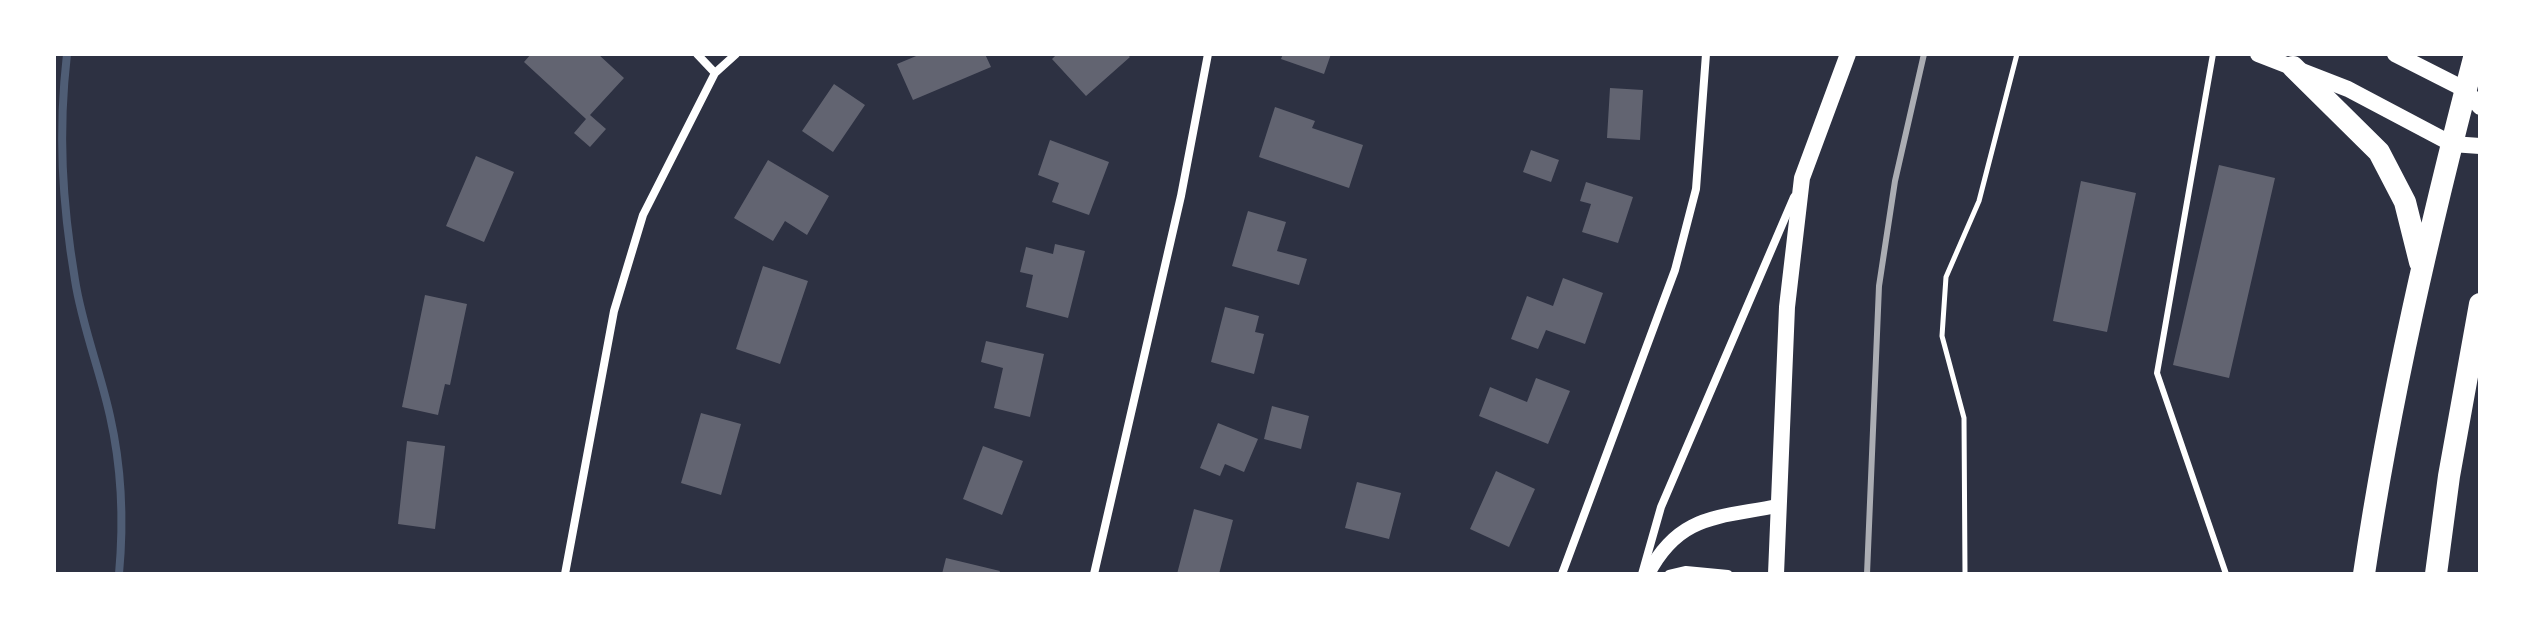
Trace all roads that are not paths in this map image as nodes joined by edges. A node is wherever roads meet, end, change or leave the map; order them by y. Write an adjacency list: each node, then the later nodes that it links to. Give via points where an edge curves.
1 (697, 54): 11 (street)
2 (736, 54): 11 (street)
3 (1208, 54): 20 (street, via 1181,196)
4 (1706, 54): 21 (street, via 1696,189 1675,270)
5 (1848, 54): 15 (main road)
6 (2213, 54): 27 (lane, via 2157,373)
7 (2258, 54): 10 (main road)
8 (2395, 54): 12 (main road)
9 (2475, 54): 12 (highway)
10 (2293, 67): 13 (main road, via 2348,89); 16 (highway, via 2379,152 2405,202)
11 (715, 73): 19 (street, via 643,215 614,311)
12 (2473, 98): 13 (highway)
13 (2452, 144): 14 (main road); 16 (highway)
14 (2480, 146)
15 (1802, 178): 18 (main road, via 1787,307); 22 (street, via 1661,507)
16 (2420, 265): 28 (highway)
17 (2480, 304): 29 (highway)
18 (1777, 506): 23 (street, via 1681,529); 26 (main road)
19 (565, 574)
20 (1094, 574)
21 (1562, 574)
22 (1642, 574)
23 (1648, 574)
24 (1669, 574): 25 (street)
25 (1728, 574)
26 (1776, 574)
27 (2226, 574)
28 (2364, 574)
29 (2436, 574)

